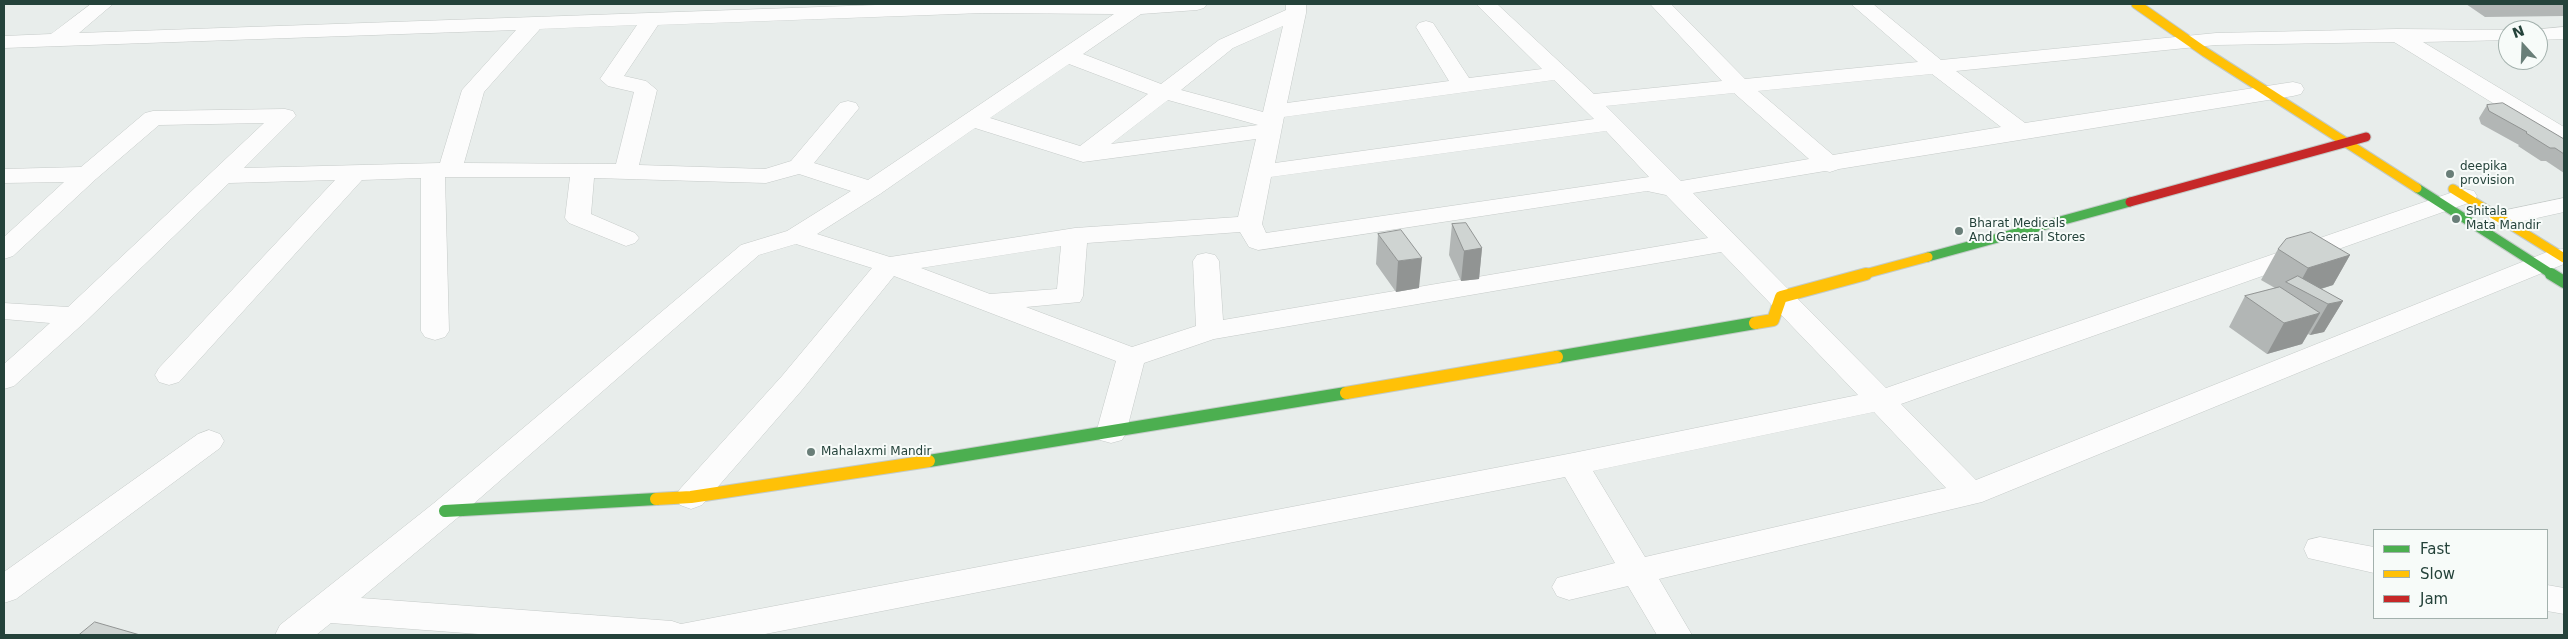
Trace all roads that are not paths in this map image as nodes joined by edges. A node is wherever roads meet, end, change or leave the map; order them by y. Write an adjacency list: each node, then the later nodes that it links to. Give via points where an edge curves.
1 (103, 4): 20 (street)
2 (498, 4): 14 (street)
3 (1197, 4): 10 (street)
4 (1486, 4): 27 (street)
5 (1660, 4): 29 (street)
6 (1861, 4): 26 (street)
7 (2136, 4): 21 (street)
8 (984, 5): 9 (street); 12 (street)
9 (1095, 6): 10 (street)
10 (1136, 8): 24 (street)
11 (1296, 8): 31 (street, via 1226,44); 35 (street)
12 (652, 19): 13 (street); 46 (street, via 611,79 642,86 646,90)
13 (534, 23): 14 (street); 45 (street, via 473,90)
14 (478, 25): 20 (street)
15 (1426, 27): 28 (street)
16 (2564, 33): 18 (street)
17 (2498, 34): 19 (street)
18 (2548, 34)
19 (2397, 36): 21 (street); 39 (street)
20 (58, 39): 23 (street)
21 (2209, 40): 26 (street); 30 (street)
22 (4, 42): 23 (street)
23 (27, 42): 25 (street)
24 (1066, 55): 31 (street); 34 (street)
25 (4, 58)
26 (1936, 66): 29 (street); 38 (street)
27 (1559, 73): 28 (street); 32 (street)
28 (1463, 86): 35 (street)
29 (1739, 86): 32 (street); 42 (street)
30 (2285, 89): 38 (street); 40 (street)
31 (1163, 92): 35 (street); 41 (street)
32 (1589, 100): 36 (street)
33 (848, 108): 43 (street)
34 (973, 120): 41 (street); 52 (street)
35 (1271, 121): 41 (street); 48 (street)
36 (1610, 124): 48 (street); 53 (street)
37 (2350, 126): 40 (street, via 2370,139)
38 (2020, 131): 42 (street)
39 (2564, 137)
40 (2345, 142): 54 (street); 66 (street)
41 (1082, 155)
42 (1830, 165): 53 (street)
43 (799, 166): 46 (street, via 766,176); 52 (street)
44 (583, 170): 45 (street); 46 (street); 60 (street, via 578,218)
45 (442, 171): 47 (street); 70 (street)
46 (626, 171)
47 (355, 172): 51 (street); 73 (street)
48 (1260, 172): 57 (street)
49 (87, 174): 50 (street); 51 (street, via 153,118 285,116); 62 (street)
50 (4, 176)
51 (222, 176): 69 (street)
52 (871, 189): 58 (street)
53 (1676, 190): 57 (street, via 1648,184 1258,242); 61 (street)
54 (2449, 194): 56 (street); 65 (street); 75 (street)
55 (2564, 205): 56 (street)
56 (2501, 218): 65 (street)
57 (1249, 224): 59 (street)
58 (796, 236): 64 (street); 81 (street, via 750,250)
59 (1075, 236): 64 (street); 67 (street, via 1070,296)
60 (626, 238)
61 (1727, 243): 66 (street); 71 (street)
62 (4, 251)
63 (1206, 261): 71 (street)
64 (889, 265): 67 (street); 80 (street, via 792,383)
65 (2557, 265): 79 (street)
66 (1781, 297): 75 (street); 76 (street, via 1773,320)
67 (987, 301): 72 (street)
68 (4, 311): 69 (street)
69 (75, 316): 74 (street)
70 (436, 331)
71 (1210, 331): 72 (street)
72 (1131, 357): 76 (street)
73 (169, 376)
74 (4, 379)
75 (1879, 401): 78 (street); 79 (street)
76 (1111, 433): 80 (street)
77 (209, 441): 86 (street)
78 (1573, 464): 84 (street); 92 (street)
79 (1971, 494): 84 (street)
80 (691, 497): 81 (street)
81 (445, 511): 89 (street)
82 (2320, 548): 83 (street)
83 (2373, 560)
84 (1637, 570): 85 (street); 93 (street)
85 (1569, 587)
86 (4, 590)
87 (2548, 598): 88 (street)
88 (2564, 602)
89 (326, 609): 90 (street); 91 (street)
90 (292, 635)
91 (672, 635)
92 (690, 635)
93 (1675, 635)

